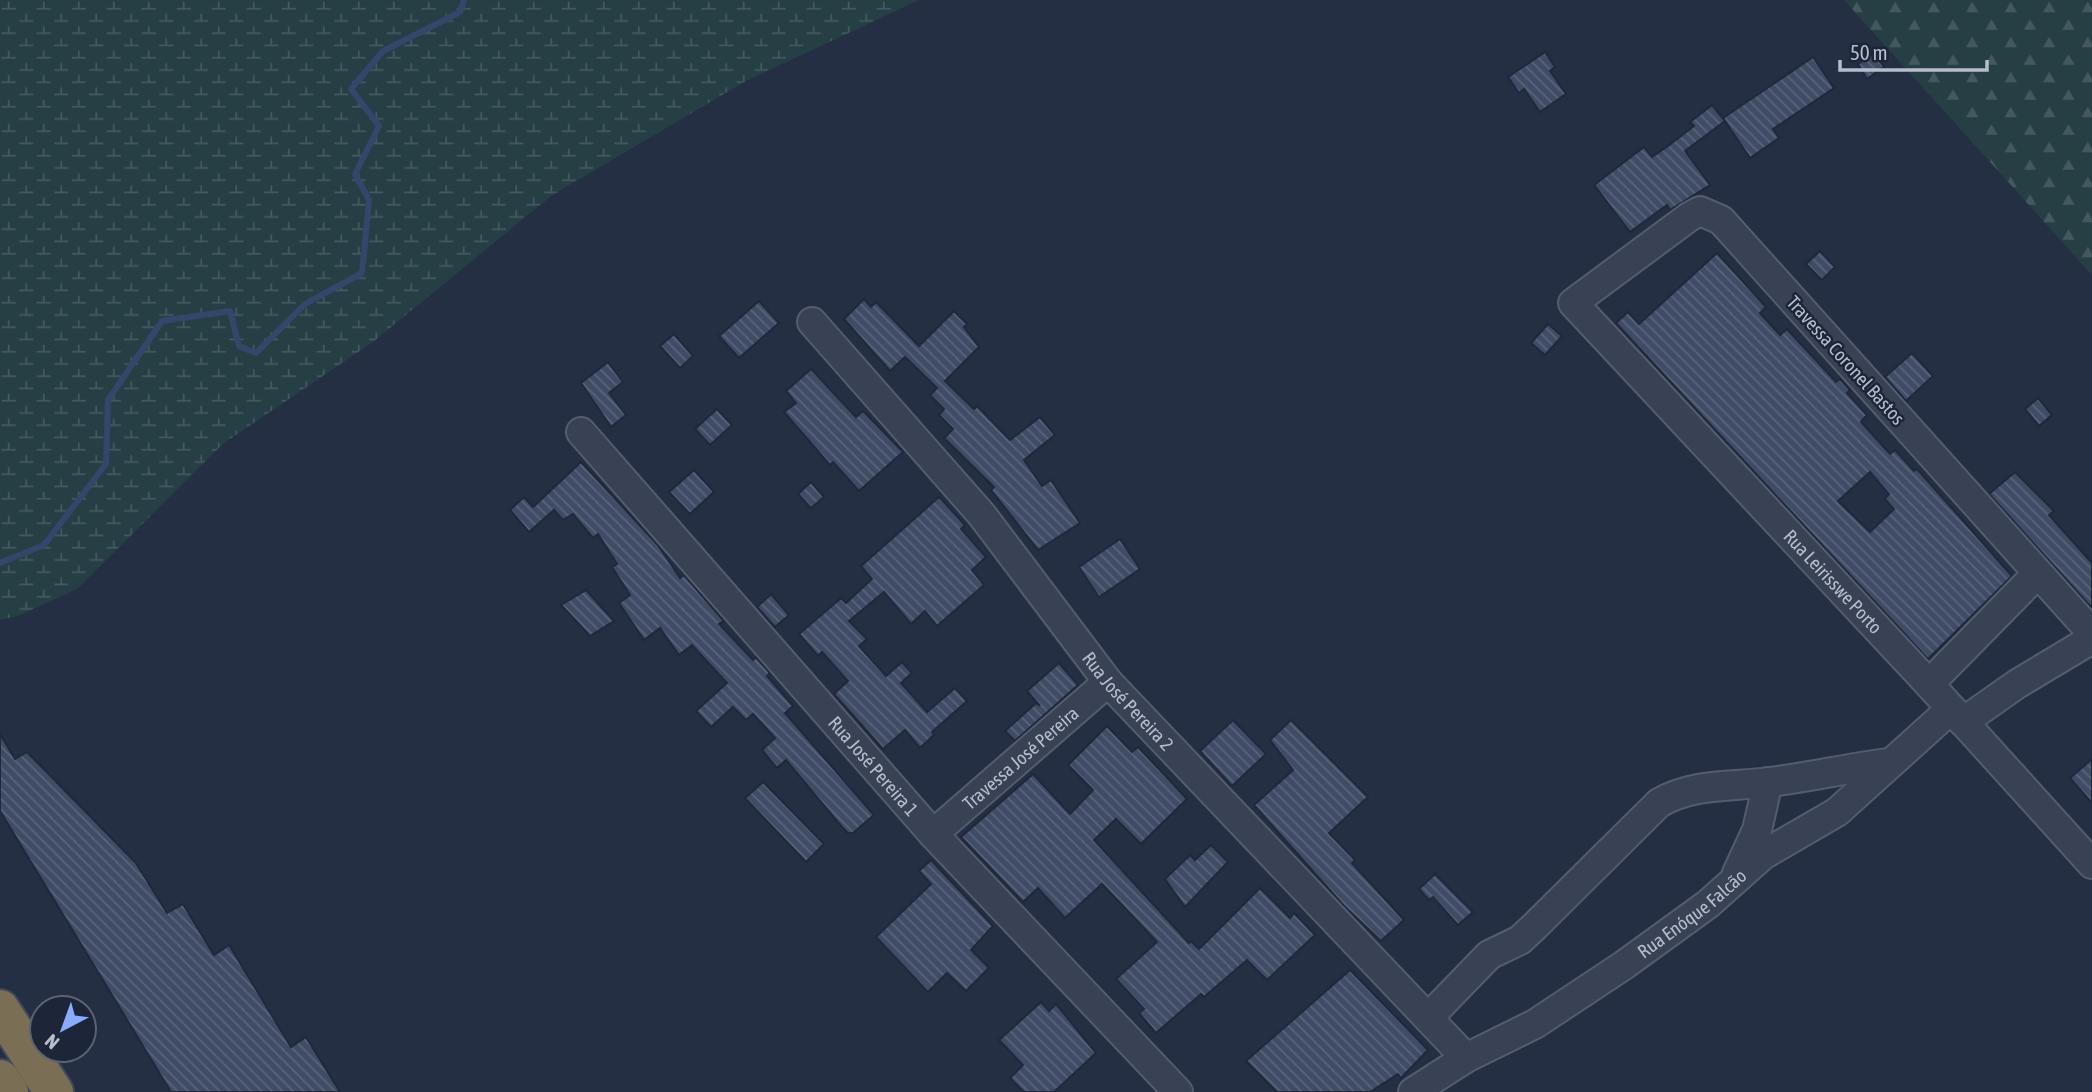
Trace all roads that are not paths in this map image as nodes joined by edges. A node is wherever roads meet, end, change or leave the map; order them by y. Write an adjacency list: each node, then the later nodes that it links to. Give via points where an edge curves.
1 (1573, 303): 4 (street, Travessa Coronel Bastos, via 1689,217 1700,211 1710,213); 8 (street, Rua Leirisswe Porto)
2 (812, 322): 7 (street, Rua José Pereira 2, via 982,514)
3 (581, 432): 12 (street, Rua José Pereira 1)
4 (2037, 574): 5 (street, Travessa Coronel Bastos); 8 (street)
5 (2092, 633)
6 (2092, 639): 9 (street, Rua Enóque Falcão)
7 (1108, 682): 12 (street, Travessa José Pereira); 16 (street, Rua José Pereira 2)
8 (1929, 684): 9 (street, Rua Leirisswe Porto)
9 (1957, 715): 10 (street, Rua Enóque Falcão); 13 (street, Rua Leirisswe Porto)
10 (1888, 763): 11 (street); 14 (street, Rua Enóque Falcão, via 1837,812 1776,846)
11 (1768, 782): 14 (street, via 1757,830); 16 (street, via 1698,788 1659,803 1520,940 1489,956)
12 (933, 834): 21 (street, Rua José Pereira 1)
13 (2092, 864)
14 (1733, 881): 17 (street, Rua Enóque Falcão, via 1645,950 1535,1024)
15 (0, 1009): 20 (highway)
16 (1428, 1018): 17 (street, Rua José Pereira 2)
17 (1466, 1058): 22 (street, Rua Enóque Falcão)
18 (0, 1079): 19 (highway)
19 (9, 1092)
20 (54, 1092)
21 (1178, 1092)
22 (1413, 1092)

